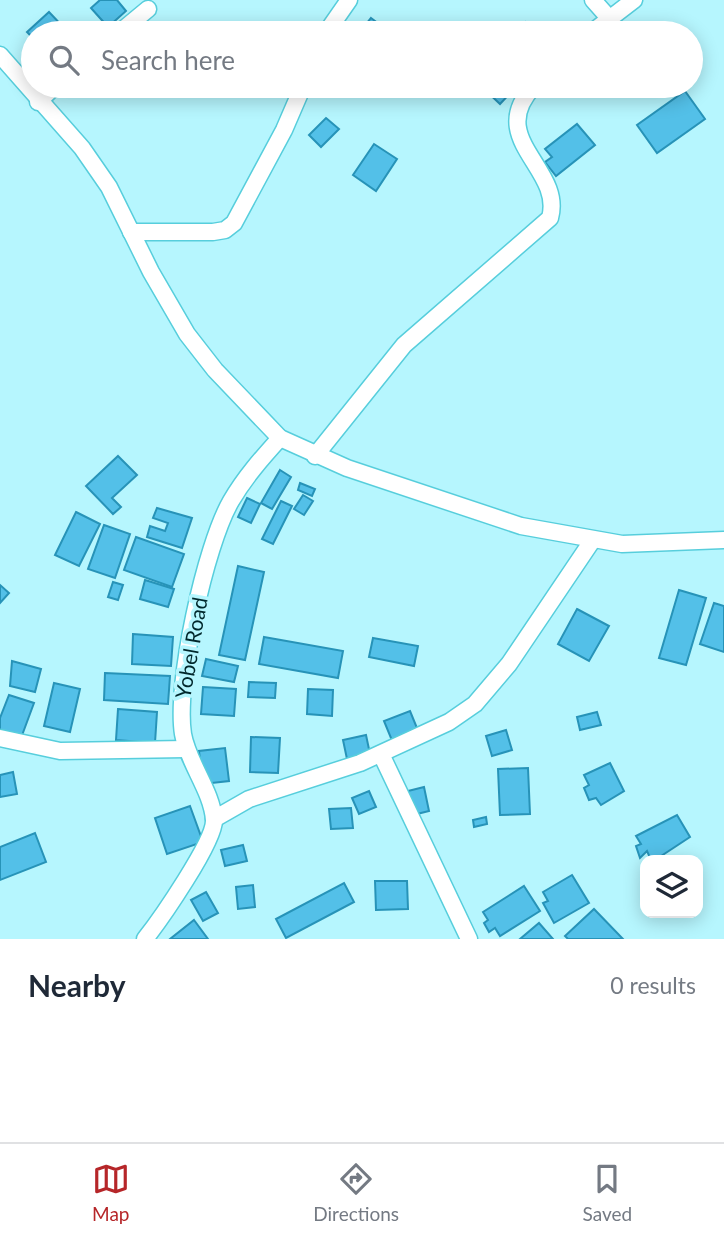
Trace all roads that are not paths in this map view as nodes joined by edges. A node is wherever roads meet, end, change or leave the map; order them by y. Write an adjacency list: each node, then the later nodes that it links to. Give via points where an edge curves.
1 (349, 0): 7 (street)
2 (593, 0): 5 (street)
3 (634, 0): 5 (street)
4 (148, 9): 6 (street)
5 (609, 18): 8 (street)
6 (134, 21)
7 (334, 21)
8 (605, 21)
9 (0, 55): 10 (street)
10 (21, 81)
11 (35, 98): 15 (street)
12 (42, 98): 15 (street)
13 (298, 98): 16 (street, via 234,223 213,232)
14 (522, 98): 18 (street, via 517,123 552,200 550,218 404,345)
15 (38, 102): 16 (street, via 82,148 109,187)
16 (131, 232): 17 (street, via 187,334)
17 (280, 438): 18 (street); 22 (street, Yobel Road, via 247,474 229,504 206,569 186,661 181,711)
18 (315, 456): 20 (street, via 521,526)
19 (724, 540): 20 (street, via 677,544)
20 (592, 541): 23 (street, via 509,664 475,704 449,722)
21 (0, 738): 22 (street, via 60,751)
22 (186, 749): 24 (street, Yobel Road)
23 (381, 754): 24 (street, via 249,799); 26 (street)
24 (214, 819): 25 (street, via 208,842)
25 (145, 939)
26 (469, 939)

